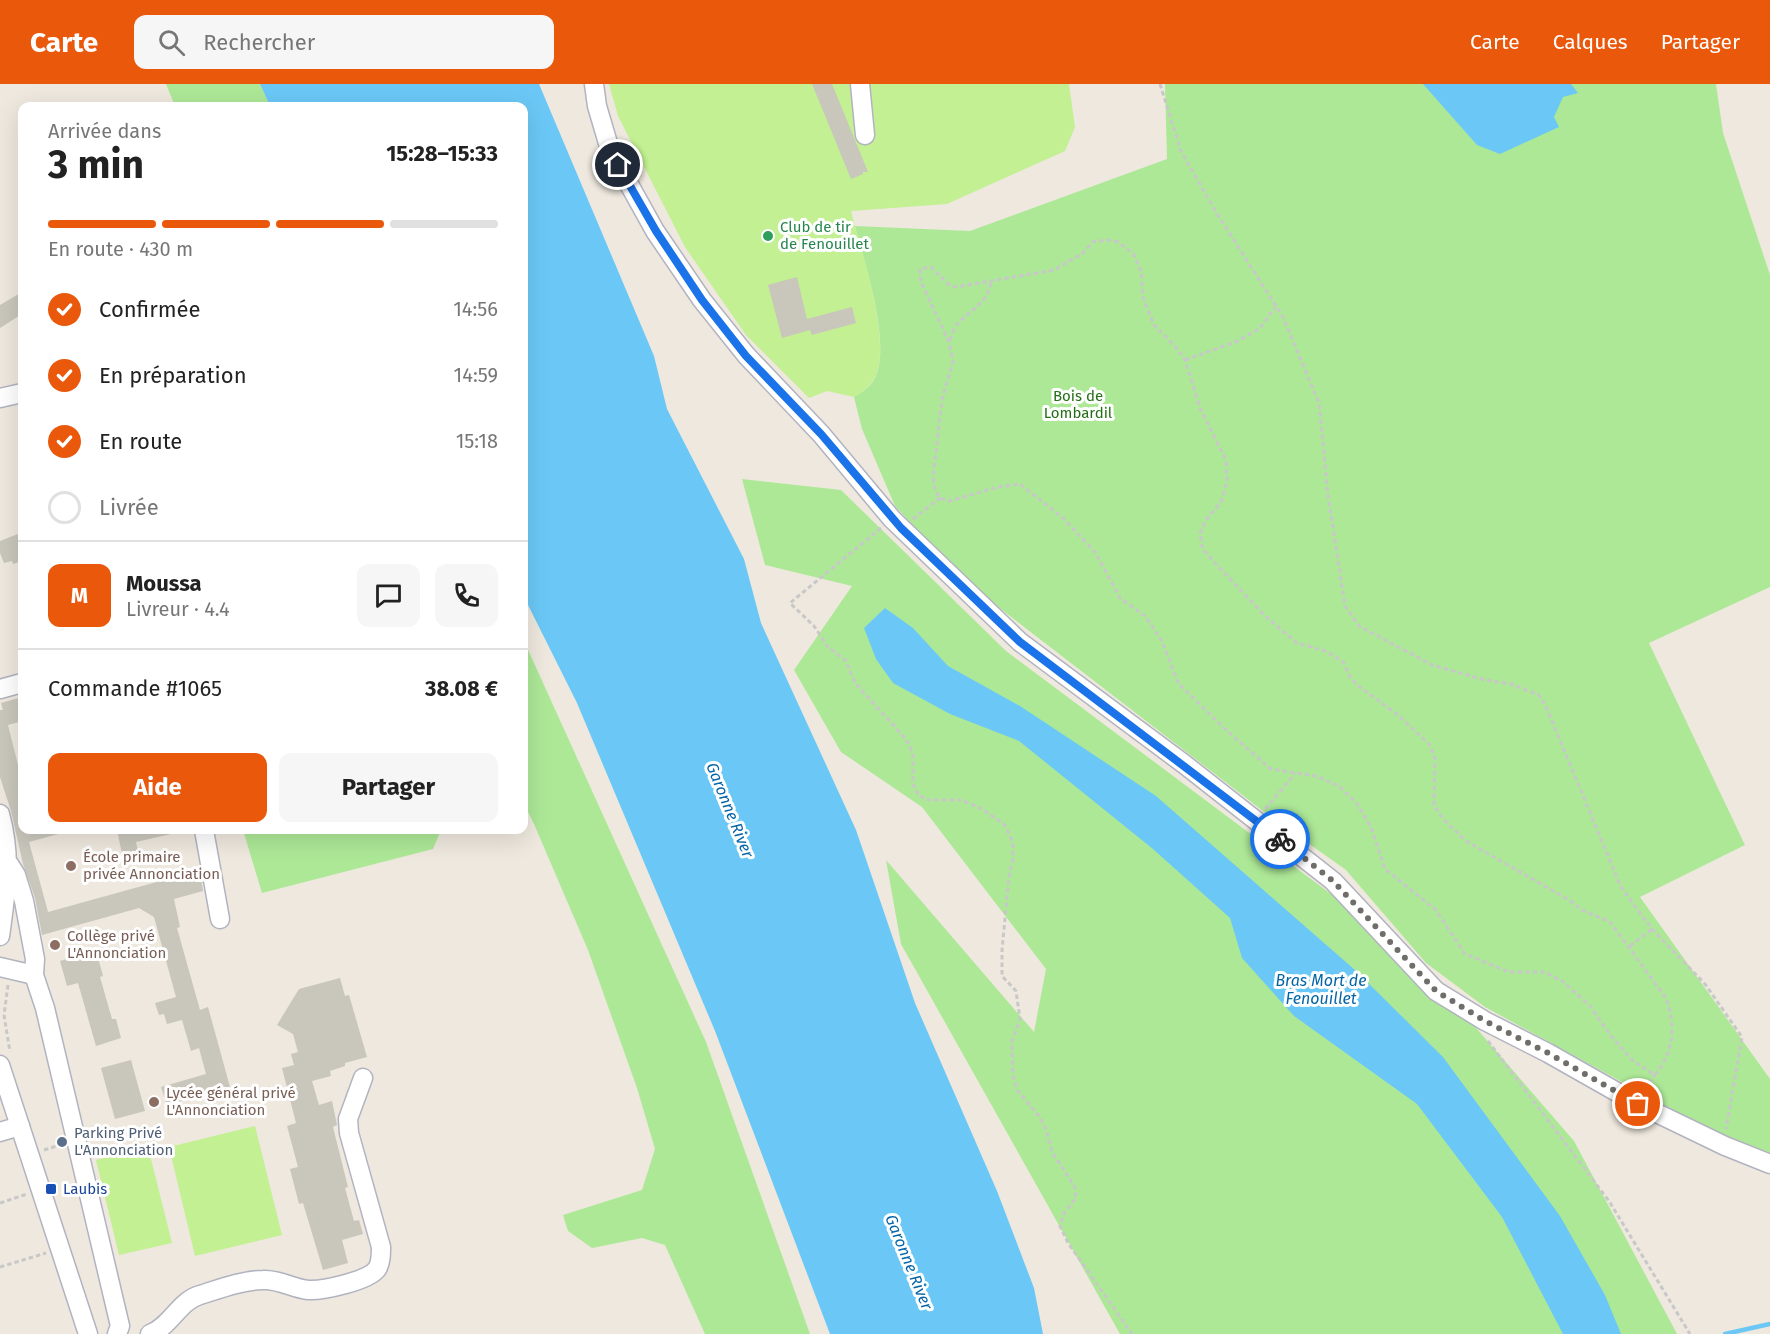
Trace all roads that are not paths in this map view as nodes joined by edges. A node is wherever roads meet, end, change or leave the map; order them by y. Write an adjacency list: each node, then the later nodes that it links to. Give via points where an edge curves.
1 (594, 84): 20 (street, via 610,150 656,231 702,300 746,356 821,434 896,524 1020,642 1333,881 1436,991 1638,1104)
2 (860, 84): 3 (street)
3 (865, 135)
4 (18, 394): 5 (street)
5 (0, 398)
6 (18, 684): 7 (street)
7 (0, 689)
8 (0, 814): 10 (street)
9 (205, 834): 12 (street)
10 (9, 864): 11 (street); 15 (street, via 24,901 35,959)
11 (2, 913): 13 (street)
12 (220, 919)
13 (0, 936)
14 (0, 967): 15 (street)
15 (34, 975): 22 (street, via 104,1251 120,1326)
16 (0, 1065): 18 (street)
17 (363, 1078): 23 (street, via 348,1119 381,1247 376,1270 367,1277 320,1290 261,1280 197,1295)
18 (20, 1126): 19 (street); 21 (street)
19 (0, 1132)
20 (1770, 1164)
21 (88, 1334)
22 (117, 1334)
23 (150, 1334)

